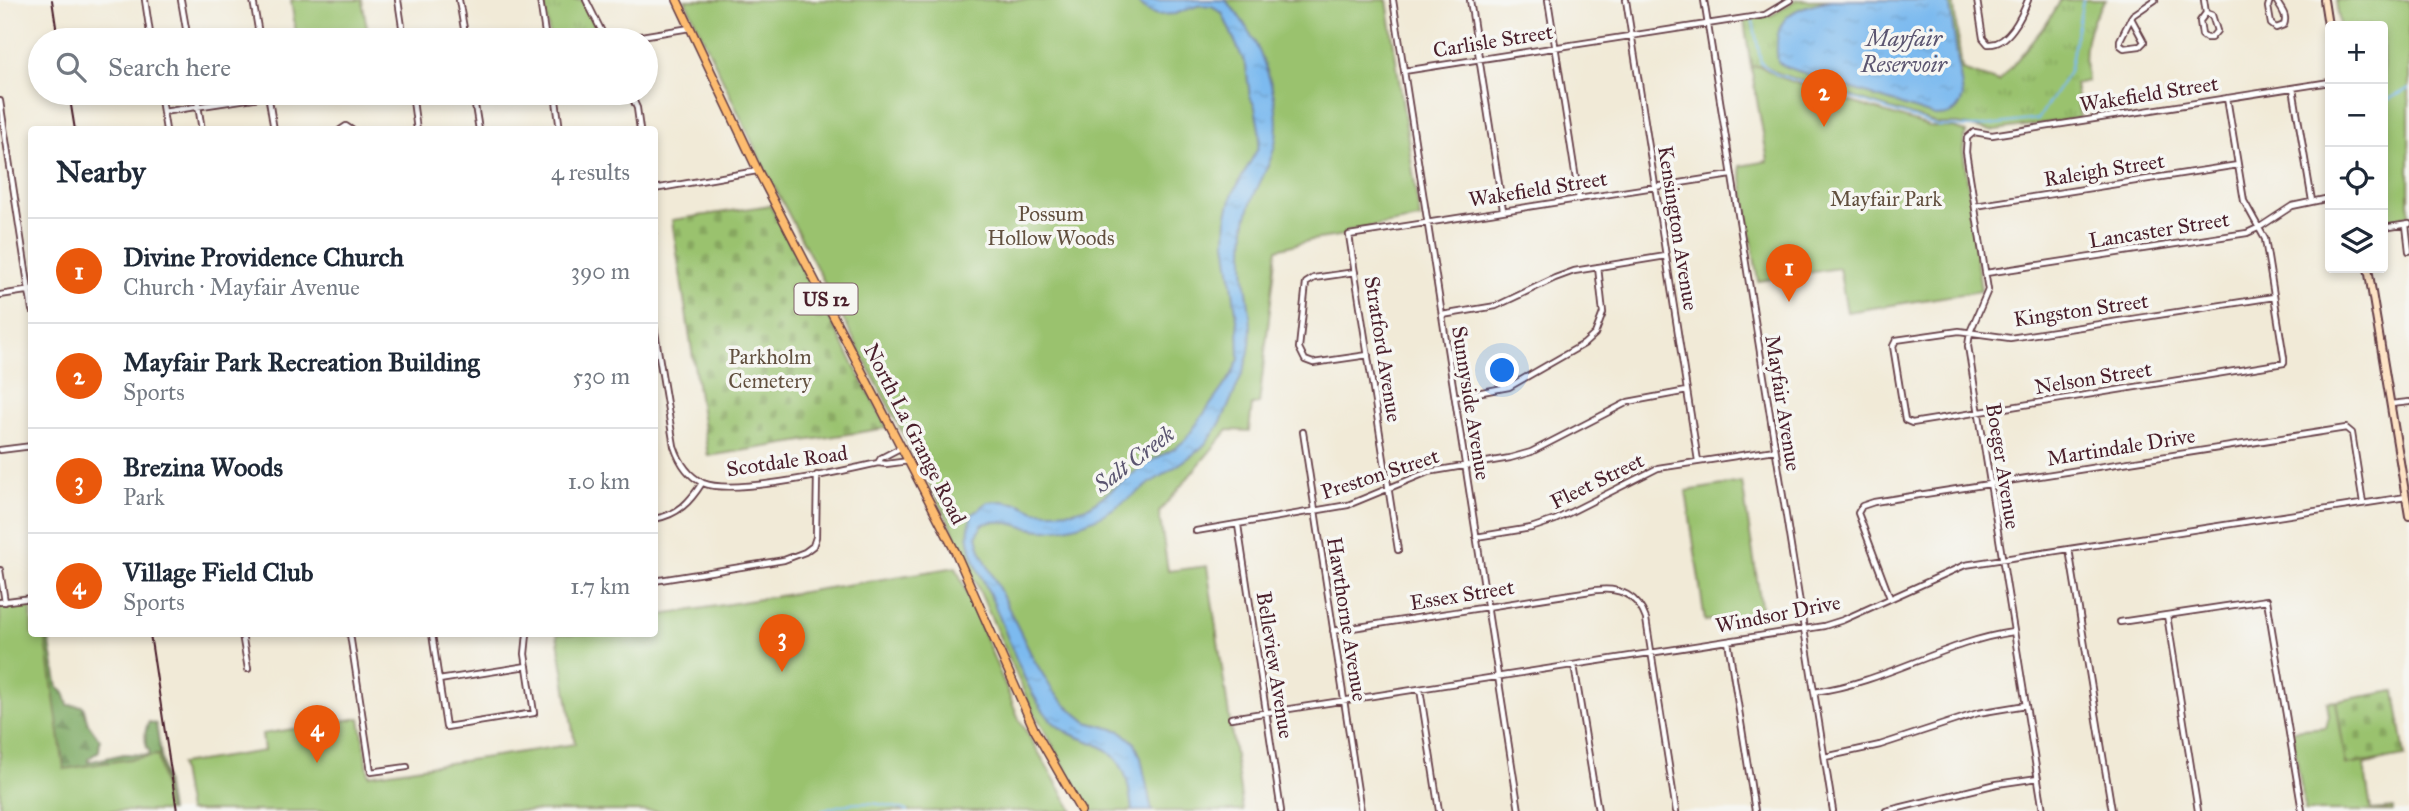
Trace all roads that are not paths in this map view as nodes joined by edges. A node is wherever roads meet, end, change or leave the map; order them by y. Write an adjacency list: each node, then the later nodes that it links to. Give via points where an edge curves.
1 (145, 0): 27 (street)
2 (181, 0): 28 (street)
3 (253, 0): 29 (street)
4 (398, 0): 30 (street)
5 (459, 0): 31 (street)
6 (540, 0): 32 (street)
7 (586, 0): 33 (street)
8 (677, 0): 34 (main road, North La Grange Road / US 12)
9 (1393, 0): 39 (street, Sunnyside Avenue)
10 (1470, 0): 38 (street)
11 (1548, 0): 37 (street)
12 (1626, 0): 36 (street, Kensington Avenue)
13 (1704, 0): 26 (street, Mayfair Avenue)
14 (1790, 0): 22 (street, Carlisle Street)
15 (1977, 0): 16 (street, via 1983,37 1995,45 2005,38)
16 (2028, 0)
17 (2155, 0): 24 (street)
18 (2204, 0): 23 (street)
19 (2270, 0): 20 (street, via 2270,24 2276,28 2285,21)
20 (2276, 0)
21 (2324, 0): 25 (main road)
22 (1783, 2): 26 (street, Carlisle Street, via 1765,15)
23 (2206, 13): 23 (street, via 2200,18 2202,35 2211,38 2217,31 2215,19)
24 (2131, 18): 24 (street, via 2144,44 2122,47 2120,43)
25 (2327, 21)
26 (1707, 23): 36 (street, Carlisle Street); 64 (street, Mayfair Avenue)
27 (149, 28)
28 (186, 28)
29 (258, 28)
30 (402, 28)
31 (464, 28)
32 (544, 28)
33 (600, 28)
34 (690, 28): 35 (street); 63 (main road, North La Grange Road / US 12)
35 (658, 33)
36 (1631, 35): 37 (street, Carlisle Street); 65 (street, Kensington Avenue)
37 (1555, 47): 38 (street, Carlisle Street); 67 (street)
38 (1479, 60): 39 (street, Carlisle Street); 71 (street)
39 (1404, 71): 72 (street, Sunnyside Avenue)
40 (2325, 83): 41 (street, Wakefield Street)
41 (2293, 88): 42 (street, Wakefield Street); 69 (street)
42 (2227, 98): 60 (street, Wakefield Street, via 1992,135); 62 (street)
43 (0, 101): 61 (street)
44 (162, 105): 52 (street)
45 (209, 105): 51 (street)
46 (270, 105): 55 (street)
47 (414, 105): 56 (street)
48 (475, 105): 57 (street)
49 (557, 105): 58 (street)
50 (636, 105): 59 (street)
51 (198, 107): 52 (street); 54 (street)
52 (163, 112): 53 (street)
53 (165, 126)
54 (201, 126)
55 (273, 126)
56 (416, 126)
57 (478, 126)
58 (559, 126)
59 (639, 126)
60 (1974, 132): 70 (street, Boeger Avenue, via 1966,148)
61 (3, 139): 83 (street)
62 (2238, 165): 70 (street, Raleigh Street); 75 (street, via 2246,206)
63 (758, 171): 66 (street); 99 (main road, North La Grange Road / US 12)
64 (1731, 175): 65 (street, Wakefield Street); 101 (street, Mayfair Avenue)
65 (1656, 187): 67 (street, Wakefield Street); 78 (street, Kensington Avenue)
66 (658, 188)
67 (1579, 199): 71 (street, Wakefield Street)
68 (2325, 199): 69 (street, Lancaster Street)
69 (2312, 201): 75 (street, Lancaster Street, via 2288,208)
70 (1975, 206): 81 (street, Boeger Avenue)
71 (1503, 210): 72 (street, Wakefield Street)
72 (1427, 222): 76 (street, Wakefield Street); 87 (street, Sunnyside Avenue)
73 (2407, 225): 74 (street); 77 (street)
74 (2388, 227)
75 (2260, 228): 81 (street, Lancaster Street); 86 (street)
76 (1349, 234): 80 (street, Stratford Avenue)
77 (2409, 251)
78 (1666, 256): 79 (street); 91 (street, Kensington Avenue)
79 (1598, 267): 87 (street, via 1555,278 1496,306); 92 (street, via 1602,320 1584,344 1509,387)
80 (1355, 272): 90 (street, Stratford Avenue); 90 (street, via 1306,283 1299,348 1305,360 1313,363)
81 (1986, 273): 88 (street, Boeger Avenue, via 1987,295)
82 (2369, 273): 94 (main road)
83 (28, 279)
84 (28, 290): 85 (street)
85 (0, 295)
86 (2274, 297): 88 (street, Kingston Street, via 2010,338); 95 (street, Nelson Street, via 2284,363)
87 (1442, 315): 92 (street, Sunnyside Avenue)
88 (1970, 332): 95 (street, Boeger Avenue, via 1968,346); 96 (street, Kingston Street, via 1894,341)
89 (658, 350): 107 (street, Scotdale Road, via 674,446 685,469)
90 (1368, 355): 109 (street, Stratford Avenue)
91 (1687, 391): 103 (street, Kensington Avenue); 105 (street, Preston Street, via 1628,402 1531,452)
92 (1455, 397): 105 (street, Sunnyside Avenue)
93 (2409, 402): 94 (street)
94 (2390, 404): 110 (main road)
95 (1979, 412): 96 (street, Nelson Street); 108 (street, Boeger Avenue)
96 (1907, 422)
97 (1303, 432): 112 (street, Hawthorne Avenue)
98 (28, 446): 100 (street)
99 (902, 447): 102 (main road, North La Grange Road / US 12); 104 (street, Scotdale Road)
100 (0, 450)
101 (1775, 450): 103 (street, Fleet Street); 129 (street, Mayfair Avenue)
102 (909, 461): 104 (street, Scotdale Road); 152 (main road, North La Grange Road / US 12, via 955,551 1034,729)
103 (1698, 461): 117 (street, Fleet Street, via 1644,473 1543,524)
104 (878, 463): 106 (street, Scotdale Road)
105 (1465, 465): 109 (street, Preston Street, via 1428,472); 117 (street, Sunnyside Avenue)
106 (817, 475): 107 (street, Scotdale Road, via 733,488); 122 (street, via 816,537 805,552 784,560)
107 (702, 483): 114 (street, via 684,507)
108 (1990, 483): 111 (street, Martindale Drive, via 2348,429); 120 (street, Boeger Avenue); 123 (street, Martindale Drive, via 1874,502 1858,509)
109 (1389, 489): 112 (street, Preston Street, via 1357,503); 119 (street, Stratford Avenue)
110 (2406, 497): 111 (street, Windsor Drive); 113 (main road)
111 (2363, 503): 118 (street, Windsor Drive)
112 (1315, 512): 115 (street, Preston Street); 130 (street, Hawthorne Avenue)
113 (2409, 516)
114 (658, 518)
115 (1238, 524): 116 (street, Preston Street); 147 (street, Belleview Avenue)
116 (1196, 531)
117 (1476, 537): 126 (street, Sunnyside Avenue)
118 (2069, 549): 120 (street, Windsor Drive); 163 (street)
119 (1398, 550)
120 (2002, 559): 123 (street, Windsor Drive, via 1961,566); 131 (street, Boeger Avenue)
121 (0, 570): 125 (street)
122 (658, 580)
123 (1890, 598): 129 (street, Windsor Drive, via 1843,620)
124 (28, 599): 125 (street)
125 (3, 602)
126 (1485, 607): 130 (street, Essex Street); 137 (street, Essex Street, via 1619,590 1638,603 1646,619); 141 (street, Sunnyside Avenue)
127 (2167, 615): 128 (street); 164 (street); 165 (street, via 2267,600)
128 (2120, 622)
129 (1804, 629): 136 (street, Windsor Drive); 144 (street, Mayfair Avenue)
130 (1333, 631): 145 (street, Hawthorne Avenue)
131 (2013, 632): 144 (street, via 1964,642 1852,686); 146 (street, Boeger Avenue)
132 (243, 637): 140 (street)
133 (350, 637): 150 (street, via 371,772)
134 (432, 637): 142 (street)
135 (527, 637): 139 (street)
136 (1728, 641): 137 (street, Windsor Drive); 159 (street)
137 (1651, 653): 138 (street, Windsor Drive); 158 (street)
138 (1574, 665): 141 (street, Windsor Drive); 157 (street)
139 (527, 666): 142 (street); 142 (street, via 534,713 446,727)
140 (248, 669)
141 (1497, 677): 143 (street, Windsor Drive); 156 (street, Sunnyside Avenue)
142 (439, 680)
143 (1420, 689): 145 (street, Windsor Drive); 155 (street)
144 (1814, 692): 149 (street, Mayfair Avenue)
145 (1344, 701): 147 (street, Windsor Drive); 154 (street, Hawthorne Avenue)
146 (2026, 705): 149 (street, via 1978,713 1880,745); 151 (street, Boeger Avenue)
147 (1266, 713): 148 (street, Windsor Drive); 153 (street, Belleview Avenue)
148 (1231, 718)
149 (1825, 757): 160 (street, Mayfair Avenue)
150 (407, 767)
151 (2038, 778): 161 (street); 162 (street, Boeger Avenue)
152 (1081, 811)
153 (1281, 811)
154 (1361, 811)
155 (1440, 811)
156 (1519, 811)
157 (1598, 811)
158 (1676, 811)
159 (1755, 811)
160 (1833, 811)
161 (1886, 811)
162 (2043, 811)
163 (2112, 811)
164 (2198, 811)
165 (2302, 811)

